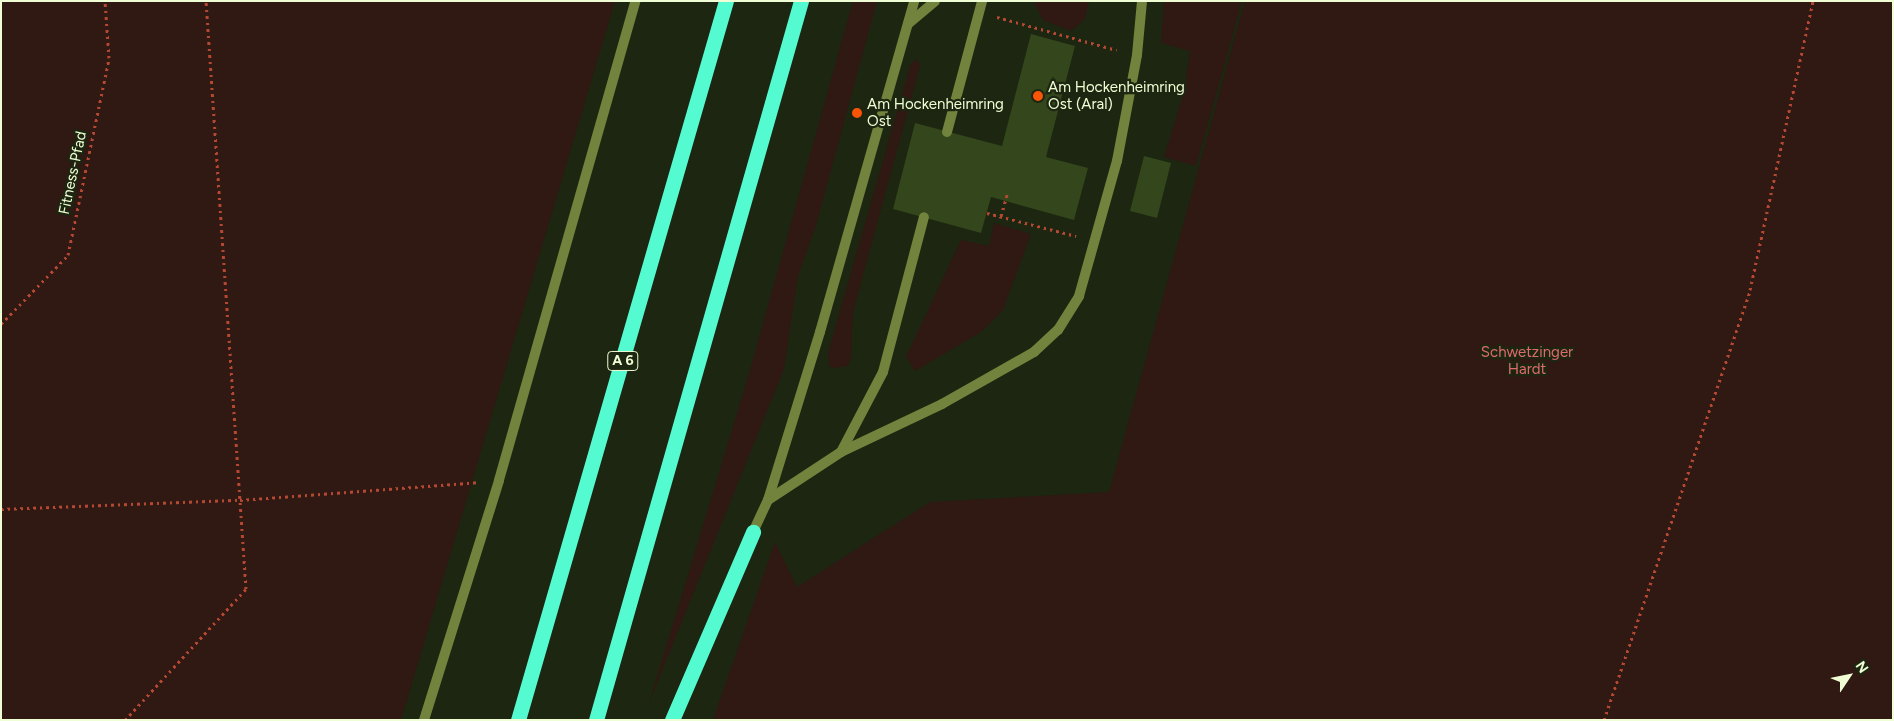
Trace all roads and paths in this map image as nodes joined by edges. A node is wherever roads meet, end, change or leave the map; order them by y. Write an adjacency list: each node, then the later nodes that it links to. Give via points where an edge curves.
1 (105, 1): 20 (path, Fitness-Pfad, via 109,58 68,255)
2 (206, 1): 23 (path)
3 (636, 1): 22 (lane)
4 (726, 1): 29 (highway, A 6)
5 (802, 1): 30 (highway)
6 (914, 1): 12 (lane)
7 (935, 1): 12 (lane)
8 (982, 1): 11 (lane)
9 (1142, 1): 13 (lane)
10 (1813, 1): 32 (path, via 1750,290)
11 (979, 12): 13 (path); 14 (lane)
12 (908, 24): 24 (lane)
13 (1137, 55): 19 (lane, via 1117,161)
14 (947, 132)
15 (1008, 192): 17 (path)
16 (987, 212): 17 (path)
17 (1001, 216): 19 (path)
18 (924, 217): 21 (lane, via 883,372)
19 (1096, 242): 21 (lane, via 1079,296 1058,330 1034,352 942,404)
20 (1, 324)
21 (841, 452): 24 (lane)
22 (499, 480): 23 (path); 28 (lane)
23 (240, 500): 25 (path); 27 (path, via 246,590)
24 (768, 500): 26 (lane)
25 (1, 509)
26 (753, 532): 31 (highway)
27 (125, 720)
28 (424, 720)
29 (518, 720)
30 (596, 720)
31 (672, 720)
32 (1604, 720)

